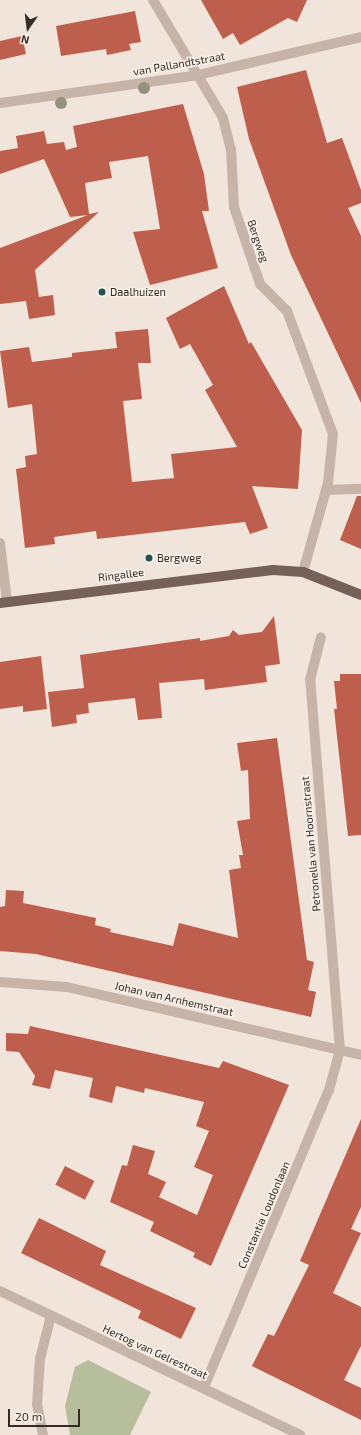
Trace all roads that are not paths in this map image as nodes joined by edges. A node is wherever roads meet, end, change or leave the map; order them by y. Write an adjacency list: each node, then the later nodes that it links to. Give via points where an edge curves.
1 (153, 0): 3 (street, Bergweg)
2 (361, 37): 3 (street, van Pallandtstraat)
3 (198, 74): 4 (street, van Pallandtstraat); 6 (street, Bergweg, via 223,118 230,149 234,207 260,284 287,311 333,434)
4 (0, 103)
5 (361, 489): 6 (street)
6 (326, 490): 8 (street, Bergweg)
7 (0, 543): 10 (street)
8 (303, 572): 9 (main road, Ringallee); 10 (main road, Ringallee, via 242,572)
9 (361, 595)
10 (4, 602)
11 (321, 637): 13 (street, Petronella van Hoornstraat, via 310,680)
12 (0, 982): 13 (street, Johan van Arnhemstraat, via 67,987)
13 (340, 1050): 14 (street, Johan van Arnhemstraat); 17 (street, Constantia Loudonlaan, via 329,1090)
14 (361, 1055)
15 (0, 1291): 16 (street, Hertog van Gelrestraat)
16 (51, 1316): 17 (street, Hertog van Gelrestraat); 18 (street, via 40,1359 37,1405)
17 (204, 1387): 19 (street, Hertog van Gelrestraat)
18 (43, 1435)
19 (300, 1435)

